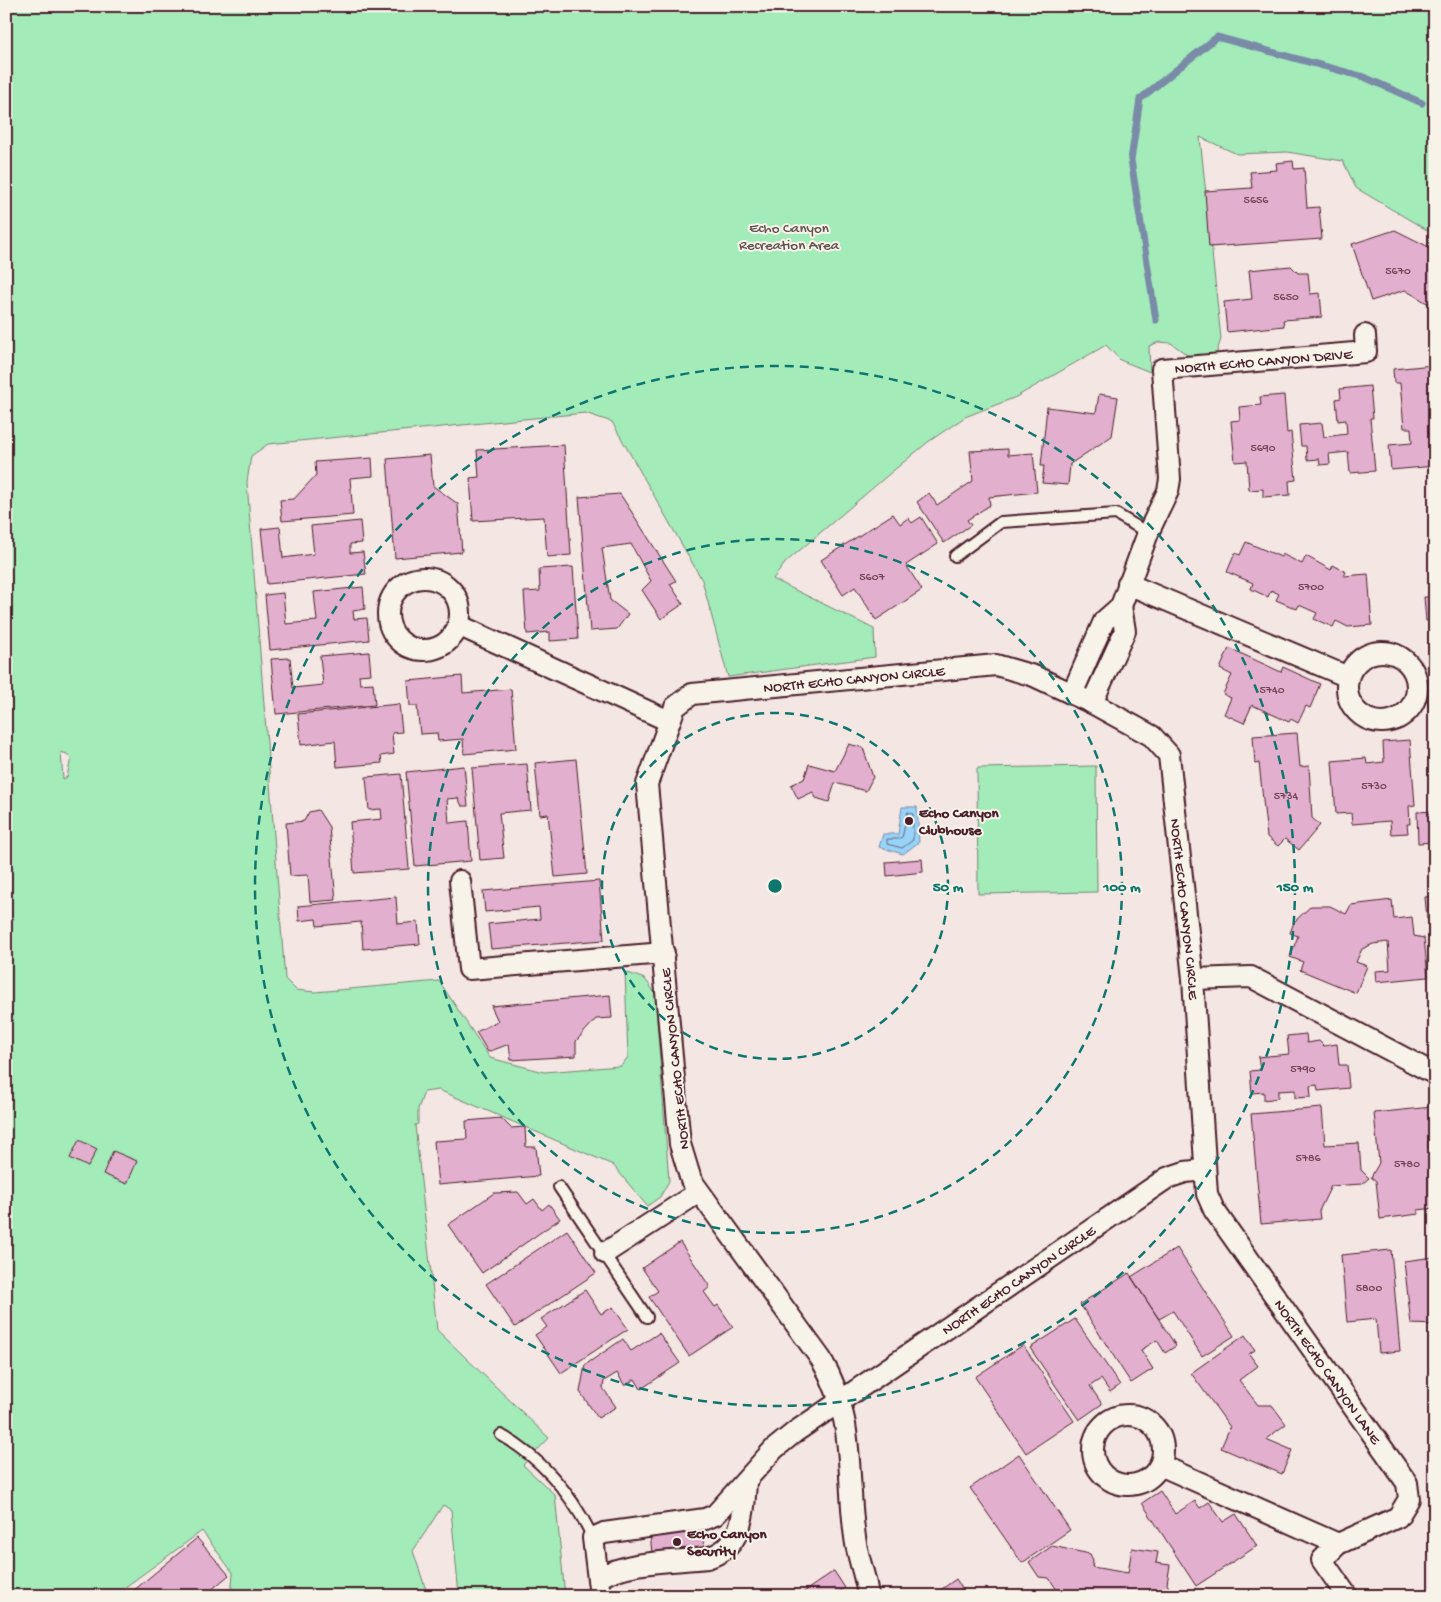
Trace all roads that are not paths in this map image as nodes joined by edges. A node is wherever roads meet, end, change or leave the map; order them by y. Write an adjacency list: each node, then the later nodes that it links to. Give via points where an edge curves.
1 (1365, 335): 2 (street, NORTH ECHO CANYON DRIVE, via 1366,352 1162,369 1170,479 1162,506)
2 (1148, 533): 3 (lane, via 1116,514 1001,522); 4 (street, NORTH ECHO CANYON DRIVE)
3 (955, 556)
4 (1128, 584): 5 (street, NORTH ECHO CANYON DRIVE); 7 (street)
5 (1121, 606): 8 (street, NORTH ECHO CANYON DRIVE, via 1104,621); 9 (street, NORTH ECHO CANYON DRIVE, via 1125,631)
6 (458, 625): 10 (street)
7 (1348, 677)
8 (1072, 694): 9 (street, NORTH ECHO CANYON CIRCLE); 10 (street, NORTH ECHO CANYON CIRCLE, via 1034,676 996,665 692,694 675,707)
9 (1092, 703): 13 (street, NORTH ECHO CANYON CIRCLE, via 1152,736 1169,755)
10 (669, 721): 12 (street, NORTH ECHO CANYON CIRCLE, via 647,784)
11 (460, 881): 12 (street, NORTH ECHO CANYON CIRCLE, via 469,969)
12 (664, 953): 17 (street, NORTH ECHO CANYON CIRCLE, via 680,1144 691,1180)
13 (1193, 979): 14 (street, via 1251,977); 15 (street, NORTH ECHO CANYON CIRCLE)
14 (1433, 1073)
15 (1204, 1170): 20 (street, NORTH ECHO CANYON CIRCLE, via 1167,1178); 25 (street, NORTH ECHO CANYON LANE, via 1207,1194 1214,1210 1408,1483 1409,1499 1398,1518)
16 (559, 1187): 18 (lane)
17 (699, 1192): 18 (street); 20 (street, NORTH ECHO CANYON CIRCLE, via 821,1359)
18 (605, 1253): 19 (lane)
19 (647, 1317)
20 (840, 1400): 23 (street, NORTH ECHO CANYON CIRCLE, via 774,1449); 27 (street, NORTH ECHO CANYON CIRCLE, via 846,1423 856,1543)
21 (501, 1435): 24 (lane, via 524,1448 560,1484 580,1511)
22 (1160, 1464): 25 (street)
23 (746, 1482): 24 (street, NORTH ECHO CANYON CIRCLE, via 715,1515 705,1519 604,1533); 26 (street, via 744,1511 737,1533 729,1547 720,1554 614,1569)
24 (593, 1538): 26 (street)
25 (1338, 1544): 28 (street, NORTH ECHO CANYON LANE, via 1322,1560)
26 (599, 1587)
27 (868, 1596)
28 (1347, 1596)

